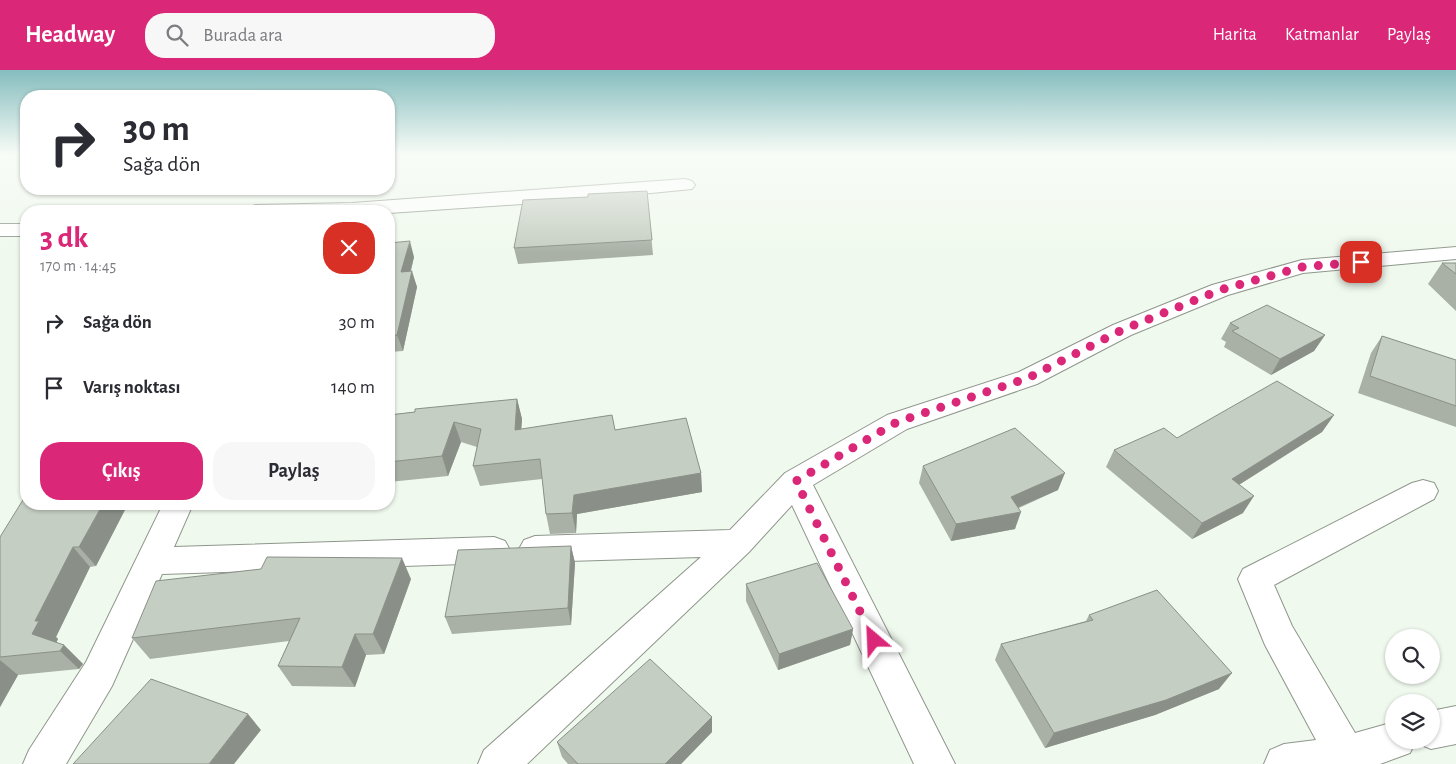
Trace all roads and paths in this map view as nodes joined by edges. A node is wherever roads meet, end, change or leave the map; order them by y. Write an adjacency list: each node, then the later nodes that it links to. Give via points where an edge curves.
1 (652, 187): 2 (street)
2 (395, 206)
3 (0, 230): 4 (street)
4 (20, 230)
5 (1456, 253): 6 (street, via 1302,267 1220,290 1122,330 1028,378 897,422)
6 (796, 481): 9 (street); 17 (street)
7 (1423, 491): 14 (street, via 1255,579 1278,634)
8 (175, 510): 10 (street)
9 (738, 543): 10 (street); 16 (street)
10 (151, 561): 15 (street, via 99,674)
11 (1456, 725): 12 (street)
12 (1440, 728)
13 (1385, 743): 14 (street)
14 (1346, 755): 18 (street)
15 (43, 764)
16 (498, 764)
17 (935, 764)
18 (1284, 764)

